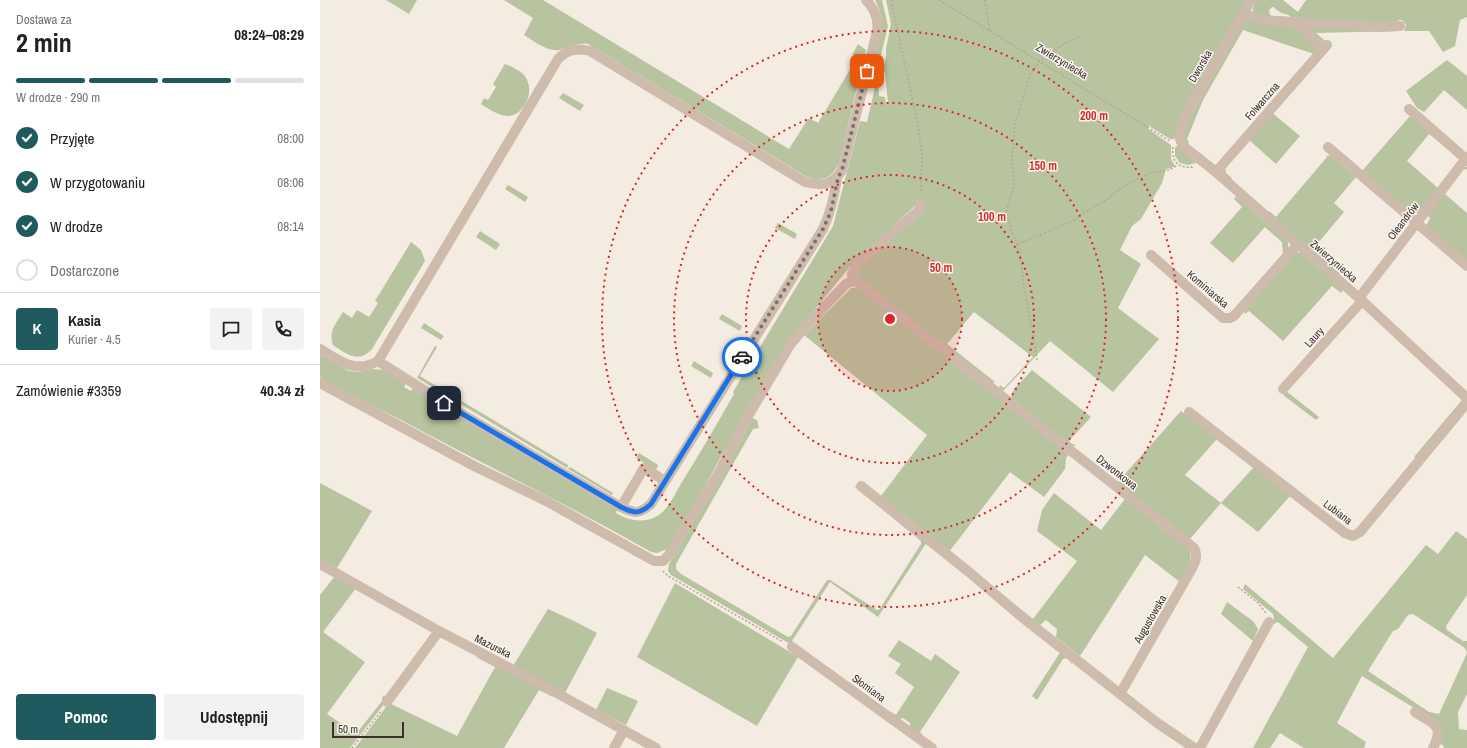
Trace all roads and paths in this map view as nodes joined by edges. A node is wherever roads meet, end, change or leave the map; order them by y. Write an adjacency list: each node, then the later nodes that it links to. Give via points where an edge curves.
1 (866, 0): 19 (street, via 876,13 878,26 842,170)
2 (891, 0): 20 (path, via 918,125 922,155)
3 (939, 0): 9 (path, Zwierzyniecka)
4 (984, 0): 9 (path)
5 (1251, 0): 6 (street, Dworska)
6 (1244, 14): 7 (street, via 1262,20); 13 (street, Dworska, via 1184,118 1180,129 1181,142)
7 (1294, 22): 8 (street); 18 (street, Folwarczna, via 1324,47)
8 (1400, 26)
9 (990, 31): 11 (path, Zwierzyniecka)
10 (1080, 37): 11 (path, via 1065,43)
11 (1040, 61): 13 (path, Zwierzyniecka); 22 (path, via 1030,75 1015,124 1012,158 1014,184 1006,213)
12 (1409, 109): 15 (street)
13 (1178, 144): 16 (street, Zwierzyniecka); 17 (path, via 1173,159)
14 (1328, 147): 21 (street)
15 (1467, 159): 21 (street, Oleandrów)
16 (1205, 164): 17 (path, via 1191,168); 18 (street, Zwierzyniecka)
17 (1178, 165): 22 (path, via 1169,170 1150,173 1122,187 1071,222)
18 (1216, 172): 23 (street, Zwierzyniecka)
19 (837, 178): 30 (street, via 824,185 805,182 590,51 570,50 558,59); 36 (street, via 833,202 823,229)
20 (921, 202): 26 (street, via 919,210 861,260 852,274)
21 (1416, 224): 25 (street); 27 (street, Oleandrów)
22 (1018, 244): 29 (path)
23 (1297, 245): 24 (street, Kominiarska, via 1234,316 1227,319); 27 (street, Zwierzyniecka)
24 (1151, 255)
25 (1467, 266)
26 (853, 281): 39 (street, Dzwonkowa, via 860,283 1020,412 1188,542); 40 (street, via 846,284 790,345 747,417 721,469 668,556 664,561)
27 (1361, 300): 32 (street, Laury); 33 (street, Zwierzyniecka)
28 (320, 349): 30 (street, via 346,365 356,367)
29 (1036, 360)
30 (378, 361): 38 (street, via 457,411)
31 (320, 383): 40 (street)
32 (1283, 390)
33 (1467, 398)
34 (1467, 403): 35 (street, Lubiana, via 1360,532 1353,536 1345,533)
35 (1190, 412)
36 (665, 481): 38 (street, via 644,511 637,513); 38 (street, via 644,468)
37 (861, 486): 46 (street)
38 (621, 507)
39 (1197, 553): 46 (street, Augustowska, via 1187,577)
40 (659, 561): 45 (path, via 668,576)
41 (320, 564): 44 (street, Mazurska)
42 (1238, 587): 43 (path, via 1266,612)
43 (1268, 622): 55 (street)
44 (439, 631): 47 (street); 49 (street, Mazurska)
45 (792, 647): 53 (street, Słomiana)
46 (1120, 694): 54 (street)
47 (388, 702): 50 (path)
48 (1415, 712): 56 (street, via 1438,729)
49 (624, 730): 51 (street); 52 (street, Mazurska)
50 (352, 748)
51 (614, 748)
52 (656, 748)
53 (932, 748)
54 (1194, 748)
55 (1200, 748)
56 (1433, 748)

